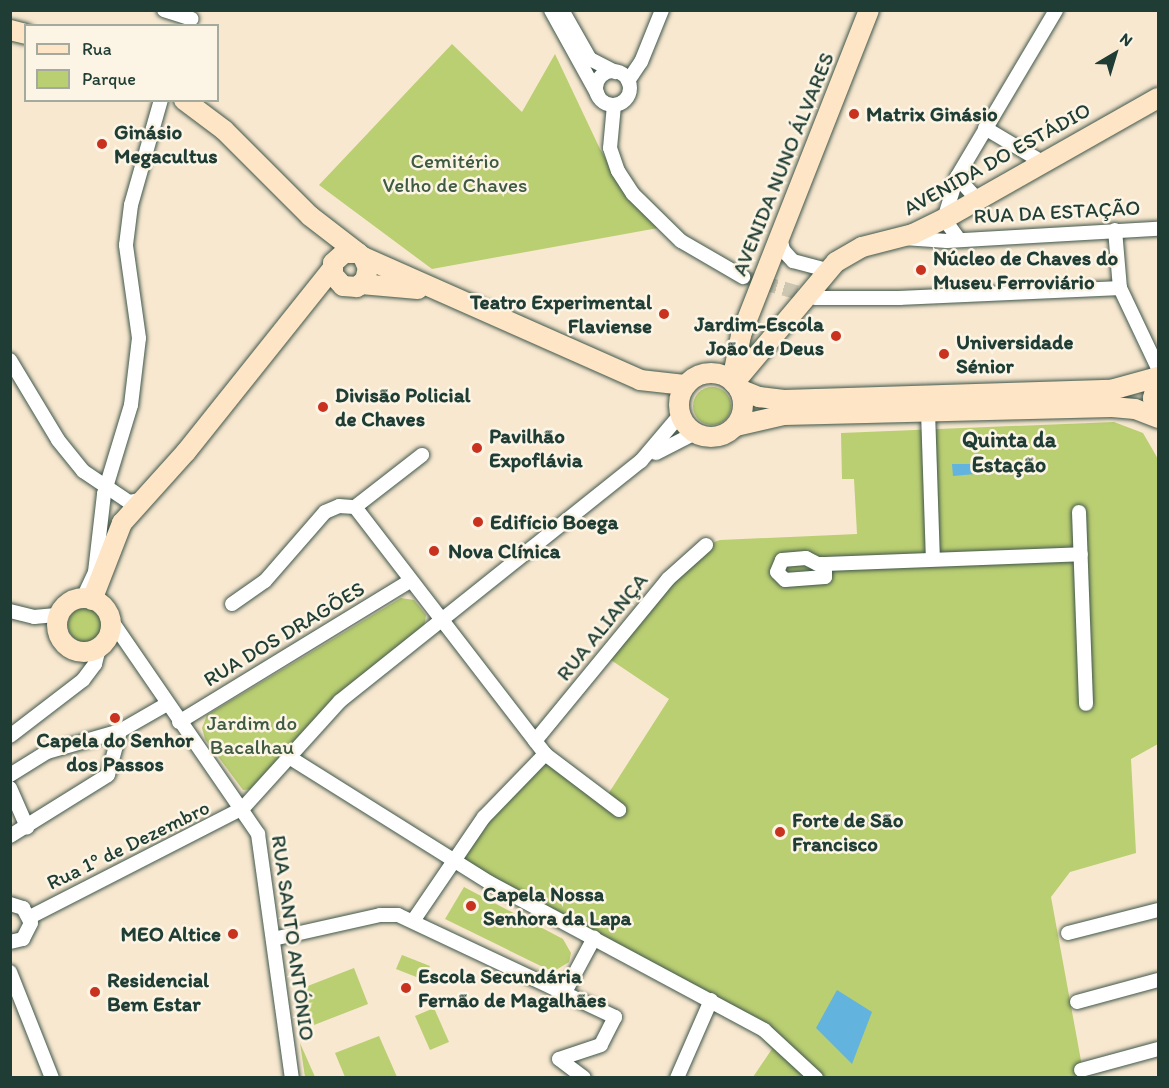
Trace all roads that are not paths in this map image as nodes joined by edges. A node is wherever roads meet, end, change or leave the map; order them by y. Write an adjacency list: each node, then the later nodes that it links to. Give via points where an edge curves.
1 (164, 10): 7 (street)
2 (551, 10): 9 (street)
3 (562, 10): 8 (street, via 590,59)
4 (662, 10): 8 (street, via 641,62)
5 (870, 10): 22 (main road, AVENIDA NUNO ÁLVARES)
6 (1056, 10): 14 (street)
7 (193, 18)
8 (623, 76): 9 (street, via 609,72 599,80); 13 (street, via 628,97)
9 (599, 97): 13 (street)
10 (1158, 98): 15 (main road, AVENIDA DO ESTÁDIO)
11 (160, 102): 51 (street, via 131,205 126,245 139,338 129,411)
12 (187, 102): 18 (main road, via 224,130)
13 (614, 105): 28 (street, via 610,148 618,171 633,194 681,241)
14 (985, 128): 15 (street); 16 (street)
15 (1042, 162): 17 (main road, AVENIDA DO ESTÁDIO)
16 (957, 177): 17 (street); 19 (street)
17 (976, 199): 19 (main road, AVENIDA DO ESTÁDIO)
18 (310, 216): 25 (main road); 26 (main road)
19 (944, 219): 23 (main road, AVENIDA DO ESTÁDIO); 24 (street, RUA DA ESTAÇÃO)
20 (1158, 229): 21 (street, RUA DA ESTAÇÃO)
21 (1115, 230): 24 (street, RUA DA ESTAÇÃO); 30 (street)
22 (780, 237): 27 (street, via 783,250 793,261); 34 (main road, AVENIDA NUNO ÁLVARES)
23 (901, 237): 24 (street, RUA DA ESTAÇÃO, via 924,241); 27 (main road, AVENIDA DO ESTÁDIO, via 862,246)
24 (958, 238)
25 (361, 255): 26 (main road, via 344,253); 29 (main road, via 369,268); 31 (main road)
26 (333, 266): 29 (main road, via 335,280); 33 (main road)
27 (826, 270): 41 (main road, AVENIDA DO ESTÁDIO)
28 (743, 277)
29 (355, 286): 31 (main road); 33 (main road)
30 (1120, 288): 32 (street); 35 (street)
31 (436, 292): 40 (main road)
32 (815, 298)
33 (301, 312): 52 (main road)
34 (741, 335): 38 (main road); 41 (main road)
35 (1153, 342): 37 (street)
36 (10, 360): 51 (street, via 61,445 83,471)
37 (1158, 368)
38 (713, 373): 41 (main road); 42 (main road, via 693,378)
39 (1158, 378): 41 (main road, via 1111,390 784,400 759,397); 45 (main road, via 1154,398)
40 (640, 380): 42 (main road); 43 (main road)
41 (735, 384): 47 (main road, via 743,408)
42 (686, 385): 43 (main road)
43 (679, 410): 48 (main road); 50 (street)
44 (928, 411): 46 (main road, via 1112,406); 47 (main road, via 784,415); 57 (street)
45 (1158, 413)
46 (1158, 418)
47 (736, 426): 48 (main road, via 712,438)
48 (695, 433): 50 (street)
49 (422, 456): 53 (street)
50 (641, 461): 61 (street)
51 (105, 487): 52 (street, via 129,502); 60 (street, via 95,572)
52 (148, 498): 60 (main road, via 116,534); 66 (main road, via 118,558)
53 (355, 507): 59 (street); 62 (street, via 339,506 325,512 265,580)
54 (1079, 512): 56 (street)
55 (706, 545): 74 (street, RUA ALIANÇA, via 668,579)
56 (1081, 554): 57 (street); 70 (street)
57 (933, 560): 58 (street)
58 (825, 564)
59 (410, 581): 63 (street); 71 (street, RUA DOS DRAGÕES)
60 (87, 599): 65 (main road, via 68,603); 66 (main road)
61 (460, 603): 63 (street, via 447,608); 67 (street)
62 (232, 604)
63 (428, 604): 67 (street)
64 (10, 611): 65 (street, via 34,616)
65 (59, 615): 68 (main road, via 58,632 67,646 82,653)
66 (110, 617): 68 (main road, via 109,636); 69 (street, RUA SANTO ANTÓNIO)
67 (441, 620): 74 (street); 76 (street, via 340,701)
68 (99, 648): 73 (street, via 95,664 83,680)
69 (167, 704): 71 (street, RUA SANTO ANTÓNIO); 72 (street)
70 (1086, 704)
71 (179, 722): 79 (street, RUA SANTO ANTÓNIO)
72 (120, 731): 77 (street, via 47,752); 81 (street, via 108,775)
73 (10, 736)
74 (535, 741): 75 (street)
75 (545, 753): 80 (street); 83 (street, via 484,817)
76 (289, 757): 79 (street); 83 (street)
77 (10, 775)
78 (10, 788): 81 (street)
79 (243, 808): 87 (street, Rua 1º de Dezembro); 91 (street, RUA SANTO ANTÓNIO, via 261,846)
80 (619, 810)
81 (27, 826): 82 (street)
82 (10, 836)
83 (454, 859): 88 (street); 90 (street)
84 (10, 892): 85 (street)
85 (11, 904): 87 (street, via 23,908)
86 (1158, 910): 89 (street)
87 (30, 917): 92 (street, via 27,935)
88 (413, 921): 91 (street, via 380,915); 95 (street)
89 (1068, 933)
90 (594, 938): 95 (street); 96 (street)
91 (273, 939): 101 (street, RUA SANTO ANTÓNIO)
92 (11, 944)
93 (10, 972): 100 (street)
94 (1158, 980): 97 (street)
95 (564, 994): 102 (street, via 615,1017 601,1045 559,1059)
96 (711, 1000): 103 (street); 104 (street, via 764,1030)
97 (1077, 1002)
98 (1158, 1049): 99 (street)
99 (1081, 1070)
100 (52, 1077)
101 (292, 1077)
102 (584, 1077)
103 (677, 1077)
104 (816, 1077)

